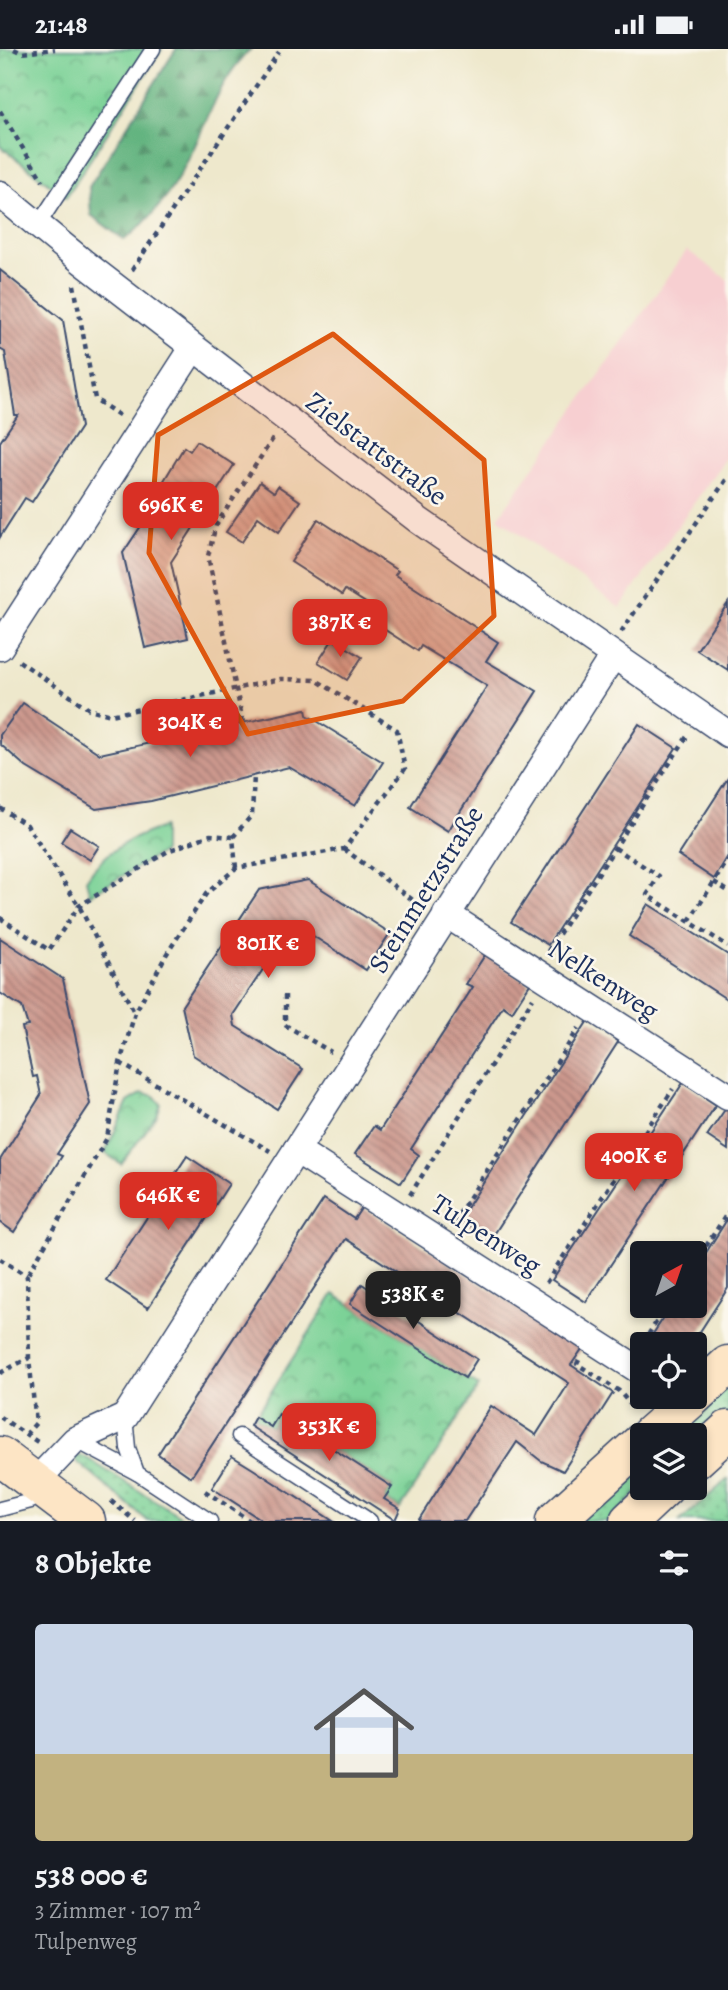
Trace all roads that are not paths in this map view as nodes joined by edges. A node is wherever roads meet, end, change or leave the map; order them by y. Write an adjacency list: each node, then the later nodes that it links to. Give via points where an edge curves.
1 (153, 49): 3 (lane)
2 (0, 194): 3 (street, Zielstattstraße)
3 (43, 219): 4 (street, Zielstattstraße, via 83,262)
4 (193, 348): 5 (street); 6 (street, Zielstattstraße, via 418,520)
5 (3, 637)
6 (613, 656): 7 (street, Zielstattstraße); 8 (street, Steinmetzstraße)
7 (728, 734)
8 (444, 918): 9 (street, Nelkenweg); 10 (street, Steinmetzstraße)
9 (728, 1096)
10 (292, 1156): 11 (street, Tulpenweg, via 398,1213); 15 (street, Steinmetzstraße)
11 (630, 1364)
12 (728, 1365): 13 (main road)
13 (707, 1382)
14 (675, 1409): 16 (main road)
15 (125, 1417): 19 (street); 23 (lane, via 128,1448)
16 (662, 1423)
17 (728, 1430): 21 (main road)
18 (239, 1437): 29 (lane)
19 (75, 1440): 23 (lane); 24 (street)
20 (14, 1445): 24 (main road)
21 (707, 1449)
22 (630, 1453): 30 (main road)
23 (137, 1473): 28 (lane)
24 (34, 1491): 26 (lane); 27 (main road)
25 (651, 1500): 31 (main road)
26 (0, 1509)
27 (86, 1521)
28 (210, 1521)
29 (370, 1521)
30 (555, 1521)
31 (629, 1521)

